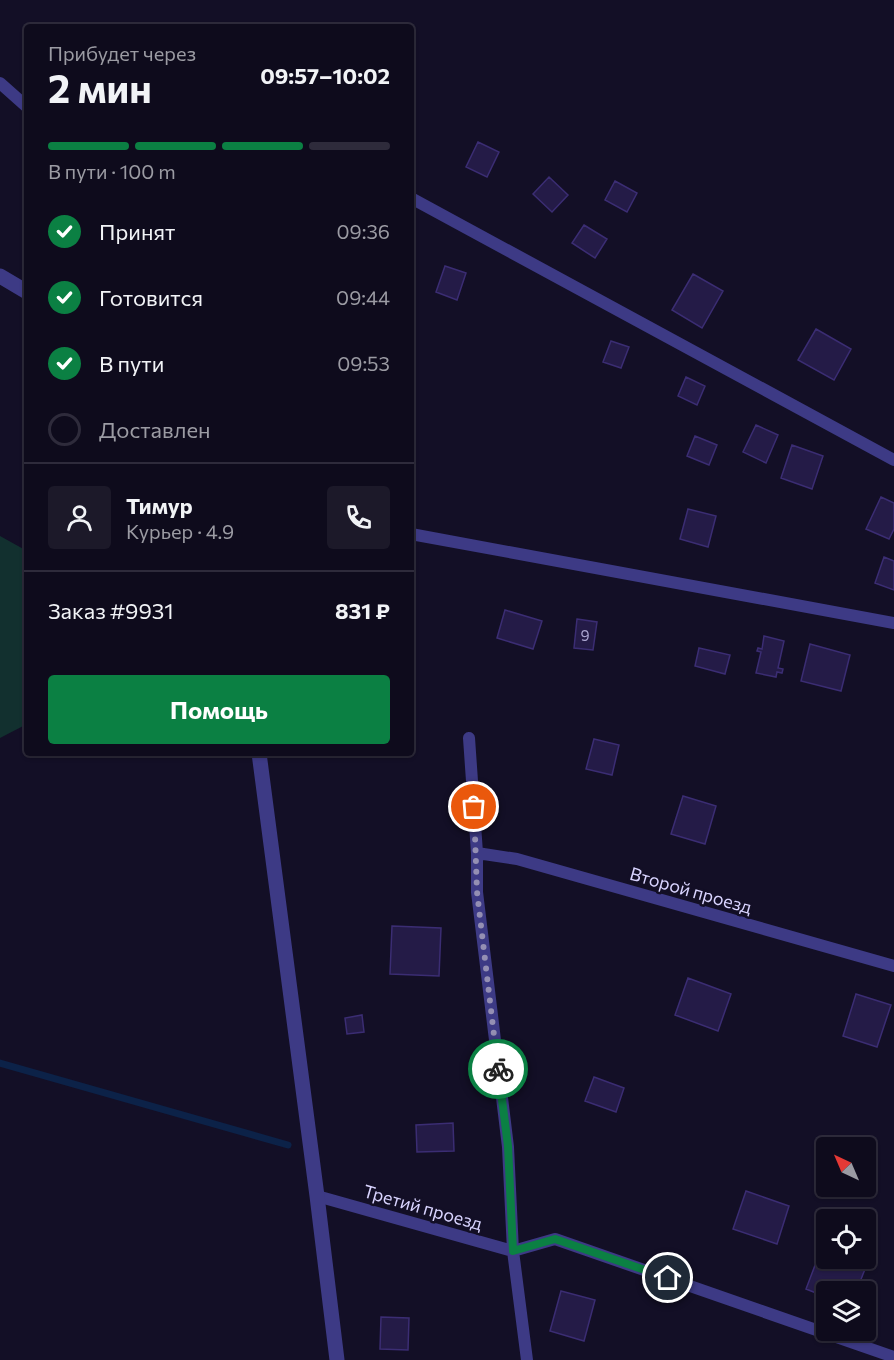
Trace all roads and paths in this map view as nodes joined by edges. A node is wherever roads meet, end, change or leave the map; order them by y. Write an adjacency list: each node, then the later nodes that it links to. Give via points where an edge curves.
1 (0, 83): 2 (lane)
2 (24, 104)
3 (414, 200): 6 (lane)
4 (0, 276): 5 (street)
5 (24, 290)
6 (894, 460)
7 (414, 535): 8 (lane)
8 (894, 623)
9 (470, 738): 11 (lane)
10 (259, 756): 13 (street)
11 (477, 853): 12 (lane, Второй проезд, via 517,859); 14 (lane, via 477,892 508,1146)
12 (894, 966)
13 (317, 1196): 14 (lane, Третий проезд); 16 (street)
14 (513, 1251): 15 (lane, via 555,1239); 17 (lane)
15 (894, 1357)
16 (337, 1360)
17 (527, 1360)

